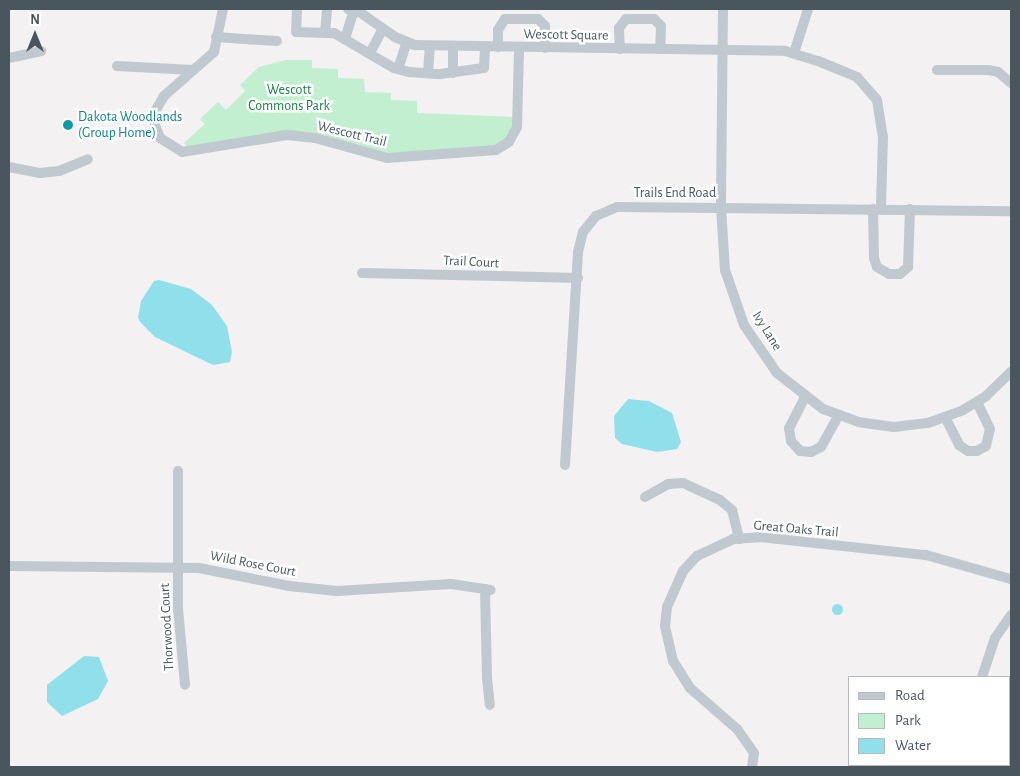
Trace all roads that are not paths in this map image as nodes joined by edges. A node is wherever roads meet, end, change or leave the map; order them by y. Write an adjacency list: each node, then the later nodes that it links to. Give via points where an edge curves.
1 (223, 9): 9 (street, Wescott Trail)
2 (297, 9): 8 (street, via 296,32)
3 (326, 9): 8 (street)
4 (723, 9): 21 (street, Ivy Lane)
5 (808, 9): 24 (street)
6 (351, 10): 7 (street, Wescott Square); 10 (street)
7 (383, 29): 12 (street, Wescott Square); 23 (street)
8 (325, 32): 10 (street)
9 (216, 37): 11 (street); 28 (street, Wescott Trail, via 214,52)
10 (345, 39): 23 (street)
11 (276, 41)
12 (407, 42): 13 (street, Wescott Square); 27 (street)
13 (430, 46): 14 (street, Wescott Square); 30 (street)
14 (453, 46): 15 (street, Wescott Square); 31 (street)
15 (485, 47): 16 (street, Wescott Square); 31 (street, via 484,68)
16 (498, 47): 17 (street, Wescott Square); 18 (street, via 498,30 505,19 538,19 544,26)
17 (519, 48): 18 (street, Wescott Square); 28 (street, Wescott Trail, via 517,127 510,142 496,150 388,158 315,138 287,135 182,152 160,138 155,125 156,110 164,96)
18 (545, 48): 19 (street, Wescott Square)
19 (620, 49): 20 (street, Wescott Square); 20 (street, via 620,28 626,19 654,19 661,26)
20 (660, 49): 21 (street, Wescott Square)
21 (722, 50): 24 (street, Wescott Square); 35 (street, Ivy Lane)
22 (41, 51): 25 (street)
23 (370, 53): 27 (street)
24 (794, 54): 37 (street, Wescott Square, via 856,77 876,100 883,136)
25 (9, 58)
26 (117, 66): 28 (street)
27 (398, 69): 30 (street)
28 (193, 70)
29 (937, 70): 32 (street, via 988,70 998,72)
30 (428, 73): 31 (street)
31 (453, 73)
32 (1011, 83)
33 (88, 159): 34 (street, via 59,171 40,172)
34 (9, 167)
35 (721, 207): 37 (street, Trails End Road); 40 (street, Trails End Road, via 617,207 596,216 583,232 578,252); 42 (street, Ivy Lane, via 725,270 744,325 777,373)
36 (910, 208): 37 (street, Trails End Road); 37 (street, Wescott Square, via 908,268 900,274 889,274 878,267 874,258); 38 (street, Trails End Road)
37 (877, 209)
38 (1011, 212)
39 (362, 273): 40 (street, Trail Court)
40 (578, 278): 46 (street, Trails End Road)
41 (1011, 372): 43 (street, Ivy Lane)
42 (805, 397): 44 (street, Ivy Lane); 44 (street, via 789,428 791,441 800,451 811,452 821,447)
43 (976, 402): 45 (street, Ivy Lane); 45 (street, via 990,429 986,446 977,451 968,451 959,445)
44 (839, 415): 45 (street, Ivy Lane, via 858,422 894,426 928,423)
45 (945, 417)
46 (564, 465)
47 (178, 471): 51 (street, Thorwood Court)
48 (645, 497): 49 (street, via 668,484 683,483 720,500 732,510)
49 (739, 539): 52 (street, Great Oaks Trail, via 759,538 926,555); 57 (street, Great Oaks Trail, via 714,546 697,556 683,571 667,607 665,626 673,661 690,688 737,729 754,753)
50 (9, 566): 51 (street, Wild Rose Court)
51 (178, 567): 55 (street, Thorwood Court); 56 (street, Wild Rose Court, via 219,570 325,591 374,591 451,584 488,590 486,678)
52 (1011, 579)
53 (1011, 615): 54 (street, via 995,638)
54 (982, 676)
55 (184, 684)
56 (490, 704)
57 (752, 767)

